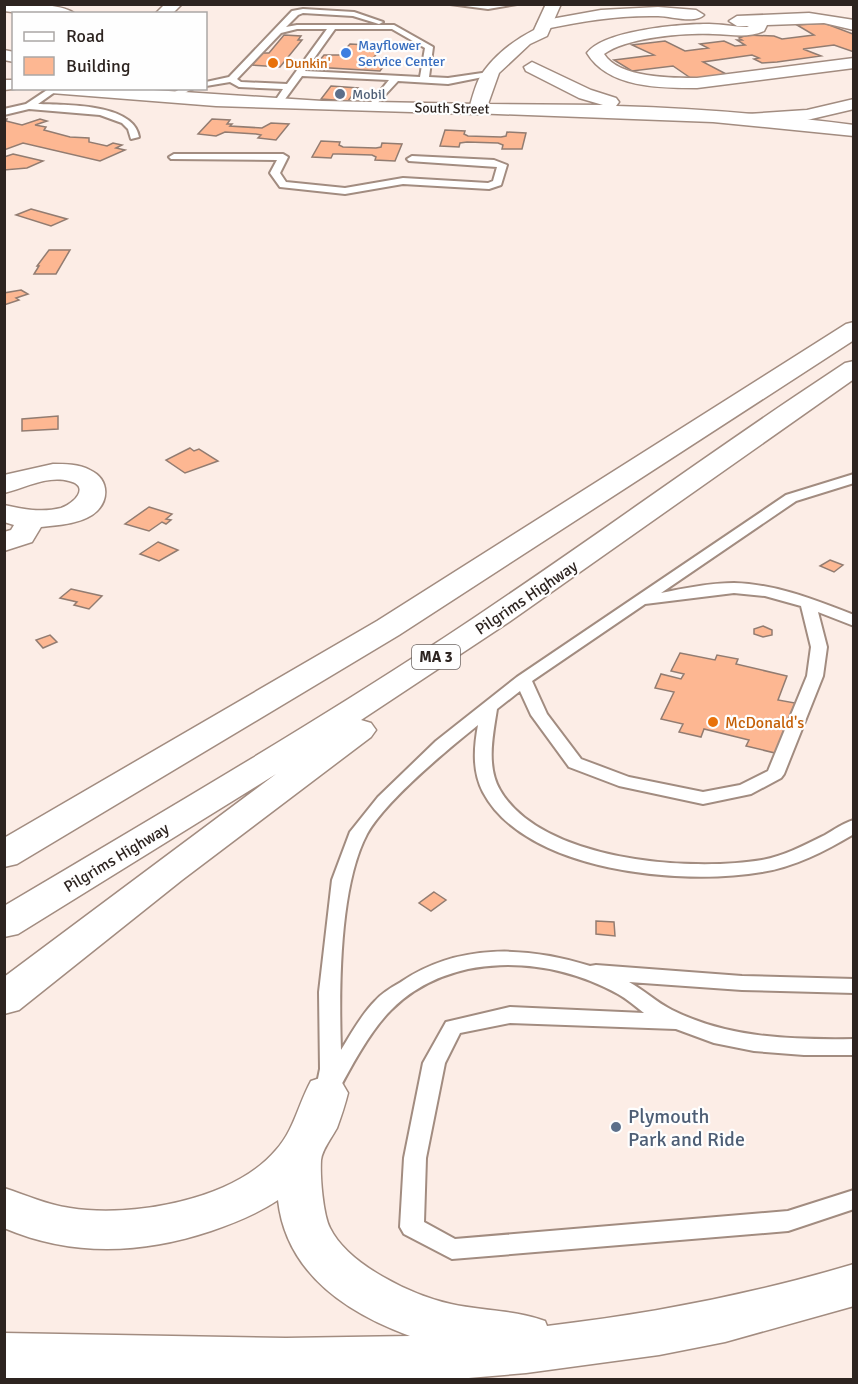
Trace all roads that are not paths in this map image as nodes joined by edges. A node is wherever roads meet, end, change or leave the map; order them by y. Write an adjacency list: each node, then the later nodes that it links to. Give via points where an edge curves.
1 (453, 4): 2 (lane)
2 (514, 4)
3 (554, 4): 10 (main road)
4 (4, 6): 5 (main road)
5 (53, 12)
6 (715, 24): 7 (main road, via 749,31 758,28 760,22 819,16); 10 (main road, via 678,12 648,11 590,16); 12 (main road, via 622,40 601,47 595,55 616,70 675,83)
7 (854, 25)
8 (333, 27): 9 (lane); 11 (lane); 14 (lane)
9 (394, 27): 11 (lane, via 354,14 303,11 295,13); 18 (lane, via 429,47)
10 (543, 28): 13 (main road, via 545,41); 15 (main road)
11 (278, 31): 16 (lane)
12 (854, 63)
13 (532, 67): 31 (main road); 33 (main road, via 592,97)
14 (299, 74): 17 (lane); 21 (lane)
15 (489, 75): 19 (lane); 25 (main road)
16 (232, 79): 20 (lane); 21 (lane, via 239,84)
17 (398, 80): 18 (lane); 29 (lane)
18 (424, 81): 19 (lane)
19 (448, 81): 25 (lane)
20 (207, 84)
21 (289, 87): 27 (lane)
22 (53, 90): 28 (lane)
23 (68, 90): 26 (main road, South Street)
24 (186, 90): 26 (lane)
25 (477, 94): 29 (main road, South Street); 31 (main road, South Street)
26 (168, 98): 27 (main road, South Street)
27 (277, 104): 29 (main road, South Street)
28 (29, 106): 32 (lane); 36 (lane, via 107,113 124,120)
29 (372, 106)
30 (849, 106): 34 (main road, via 798,116); 35 (main road, via 841,116)
31 (510, 109): 33 (main road, South Street)
32 (4, 112)
33 (650, 112): 34 (main road, South Street)
34 (748, 119): 35 (main road, South Street)
35 (854, 130)
36 (134, 137)
37 (174, 157): 38 (lane, via 283,157 275,173 283,185 345,191 403,181 489,186 498,183 502,165)
38 (412, 159)
39 (854, 329): 52 (main road, via 388,628)
40 (854, 368): 45 (main road, Pilgrims Highway / MA 3)
41 (854, 478): 46 (lane, via 791,498)
42 (4, 485): 43 (main road, via 22,476 56,472 76,475 92,487 92,497 74,512 53,518)
43 (18, 516): 44 (main road, via 21,536)
44 (4, 542)
45 (593, 552): 53 (main road, Pilgrims Highway / MA 3, via 324,729); 56 (main road)
46 (640, 601): 47 (lane, via 736,588); 49 (lane)
47 (808, 602): 48 (lane); 49 (lane, via 819,647 815,676 775,774 745,790 703,798 625,782 575,763 539,715)
48 (854, 621)
49 (523, 680): 50 (lane)
50 (489, 707): 51 (lane, via 483,754 492,792 503,809 544,837 589,855 662,870 722,871 797,856); 59 (lane, via 412,772 359,832 341,880 334,934 329,992 331,1069)
51 (854, 826)
52 (4, 855)
53 (4, 924)
54 (583, 970): 55 (lane, via 742,983); 57 (lane); 59 (lane, via 512,957 456,965 416,979 380,1008)
55 (854, 986)
56 (4, 999)
57 (683, 1022): 58 (lane, via 721,1037 779,1045); 61 (lane, via 510,1015 453,1027 434,1063 415,1158 412,1227 452,1249 788,1221)
58 (854, 1047)
59 (326, 1093): 60 (main road, via 323,1109)
60 (298, 1154): 62 (main road, via 282,1174 228,1207 158,1226 90,1231 52,1225); 64 (main road, via 301,1208 308,1233 346,1280 373,1299 404,1313 474,1330)
61 (854, 1199)
62 (4, 1207)
63 (854, 1285): 64 (main road, via 718,1321)
64 (600, 1342): 65 (main road, via 511,1352 328,1361)
65 (4, 1356)

